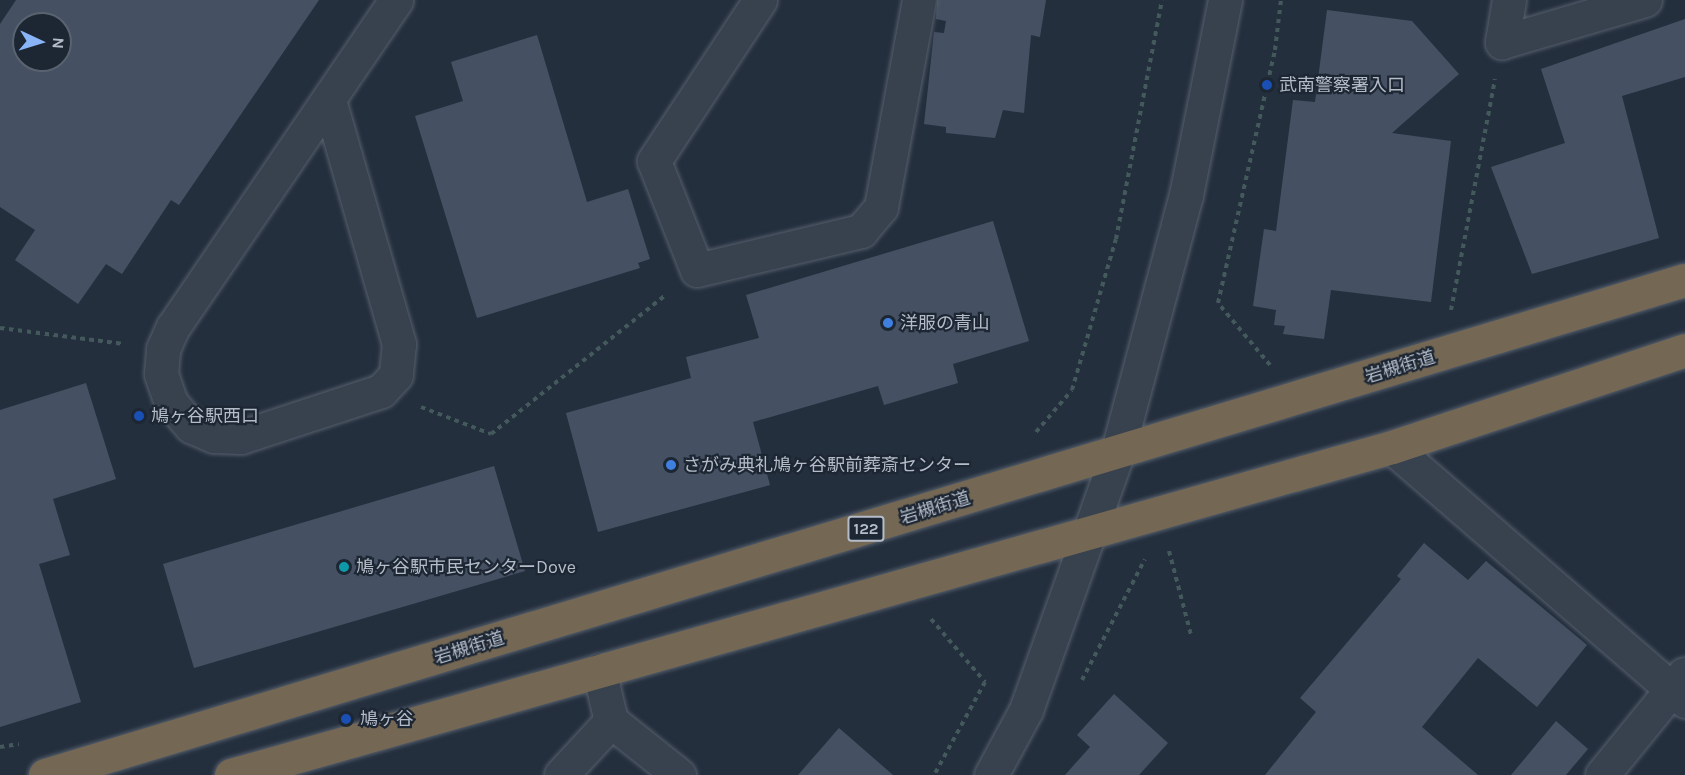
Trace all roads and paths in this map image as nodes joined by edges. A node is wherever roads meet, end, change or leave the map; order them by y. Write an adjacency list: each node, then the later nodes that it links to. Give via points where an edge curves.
1 (396, 0): 10 (street)
2 (760, 0): 11 (street, via 654,161)
3 (919, 0): 11 (street, via 881,207 861,231)
4 (1162, 0): 19 (path, via 1116,239 1072,390 1040,430)
5 (1225, 0): 21 (street, via 1186,195)
6 (1281, 0): 17 (path, via 1275,50 1218,303)
7 (1509, 0): 9 (street)
8 (1645, 0): 9 (street)
9 (1502, 42): 13 (path, via 1456,295 1447,319)
10 (329, 100): 15 (street, via 173,327); 18 (street, via 399,344 396,375)
11 (697, 270): 18 (path, via 491,434)
12 (1685, 280): 21 (highway, 岩槻街道 / 122)
13 (1458, 315)
14 (0, 328): 15 (path)
15 (163, 349): 18 (street, via 161,374 171,403 191,426 213,436 241,436)
16 (1685, 350): 20 (highway)
17 (1276, 371)
18 (381, 391)
19 (1029, 434)
20 (1392, 447): 22 (highway); 29 (street)
21 (1117, 454): 22 (street); 33 (highway, 岩槻街道 / 122)
22 (1089, 533): 27 (highway); 38 (street, via 1026,710)
23 (1166, 539): 26 (path)
24 (1149, 552): 28 (path)
25 (926, 613): 37 (path, via 985,682)
26 (1191, 635)
27 (598, 670): 30 (street); 34 (highway)
28 (1079, 685)
29 (1680, 688): 39 (street)
30 (611, 721): 35 (street); 36 (street)
31 (29, 741): 32 (path)
32 (0, 747)
33 (45, 775)
34 (231, 775)
35 (561, 775)
36 (679, 775)
37 (934, 775)
38 (991, 775)
39 (1602, 775)

